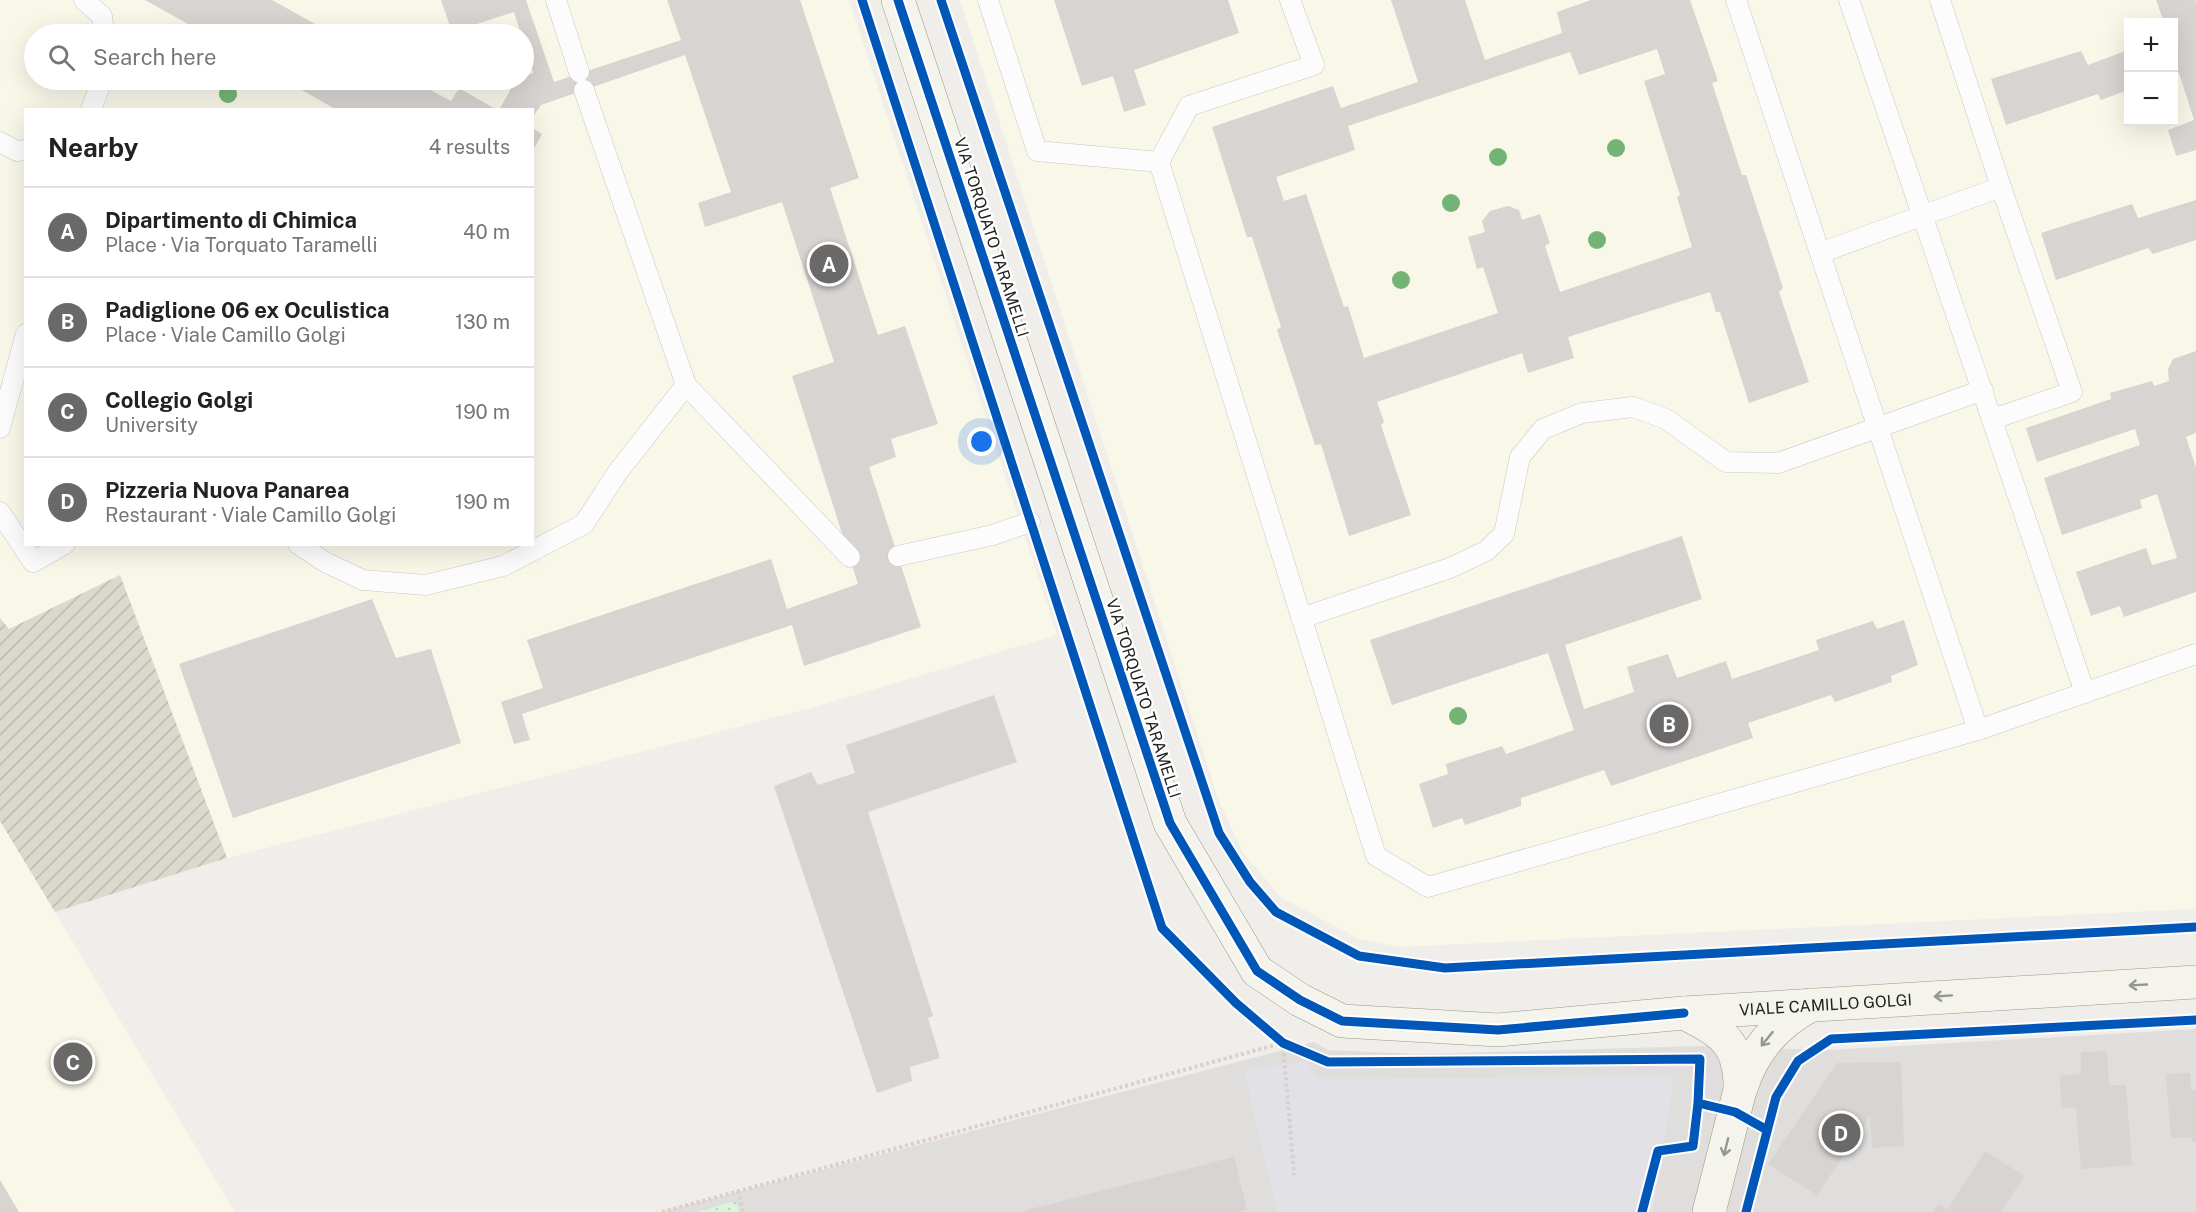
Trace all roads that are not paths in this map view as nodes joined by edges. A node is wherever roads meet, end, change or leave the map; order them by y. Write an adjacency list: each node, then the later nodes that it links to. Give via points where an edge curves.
1 (84, 0): 9 (lane, via 102,15)
2 (556, 0): 19 (lane)
3 (898, 0): 36 (main road, VIA TORQUATO TARAMELLI, via 1170,823 1257,971 1300,1000 1342,1021 1498,1030)
4 (988, 0): 14 (lane, via 1038,151)
5 (1290, 0): 14 (lane, via 1314,65 1189,106)
6 (1736, 0): 17 (lane)
7 (1849, 0): 16 (lane)
8 (1940, 0): 15 (lane)
9 (103, 24)
10 (98, 90): 11 (lane)
11 (92, 108)
12 (0, 142): 13 (lane, via 17,151)
13 (24, 150)
14 (1160, 162): 30 (lane)
15 (2001, 187): 16 (lane); 21 (lane, via 2072,392)
16 (1923, 215): 17 (lane); 20 (lane)
17 (1820, 253): 23 (lane)
18 (24, 341): 22 (lane)
19 (686, 385): 27 (lane, via 617,473 584,524 503,566 426,585 363,580); 29 (lane)
20 (1983, 390): 21 (lane); 23 (lane)
21 (1993, 419): 32 (lane)
22 (0, 428)
23 (1878, 428): 30 (lane, via 1778,463 1726,462 1666,419 1633,407 1582,413 1543,429 1520,456 1504,534 1486,551 1450,568); 33 (lane)
24 (0, 512): 26 (lane, via 33,562)
25 (1030, 522): 28 (lane, via 993,536)
26 (61, 546)
27 (301, 546)
28 (898, 556)
29 (850, 557)
30 (1302, 618): 33 (lane, via 1376,856 1428,887)
31 (2196, 654): 32 (lane)
32 (2085, 693): 33 (lane)
33 (1978, 730)
34 (2196, 982): 35 (main road, VIALE CAMILLO GOLGI, one-way to 35)
35 (1812, 1004): 36 (main road, VIALE CAMILLO GOLGI); 37 (main road, one-way to 37, via 1792,1015 1762,1044 1748,1066)
36 (1684, 1013): 37 (main road, VIALE CAMILLO GOLGI, via 1712,1026 1729,1042 1741,1069)
37 (1740, 1090): 38 (main road, VIALE CAMILLO GOLGI, one-way to 38)
38 (1709, 1212)

